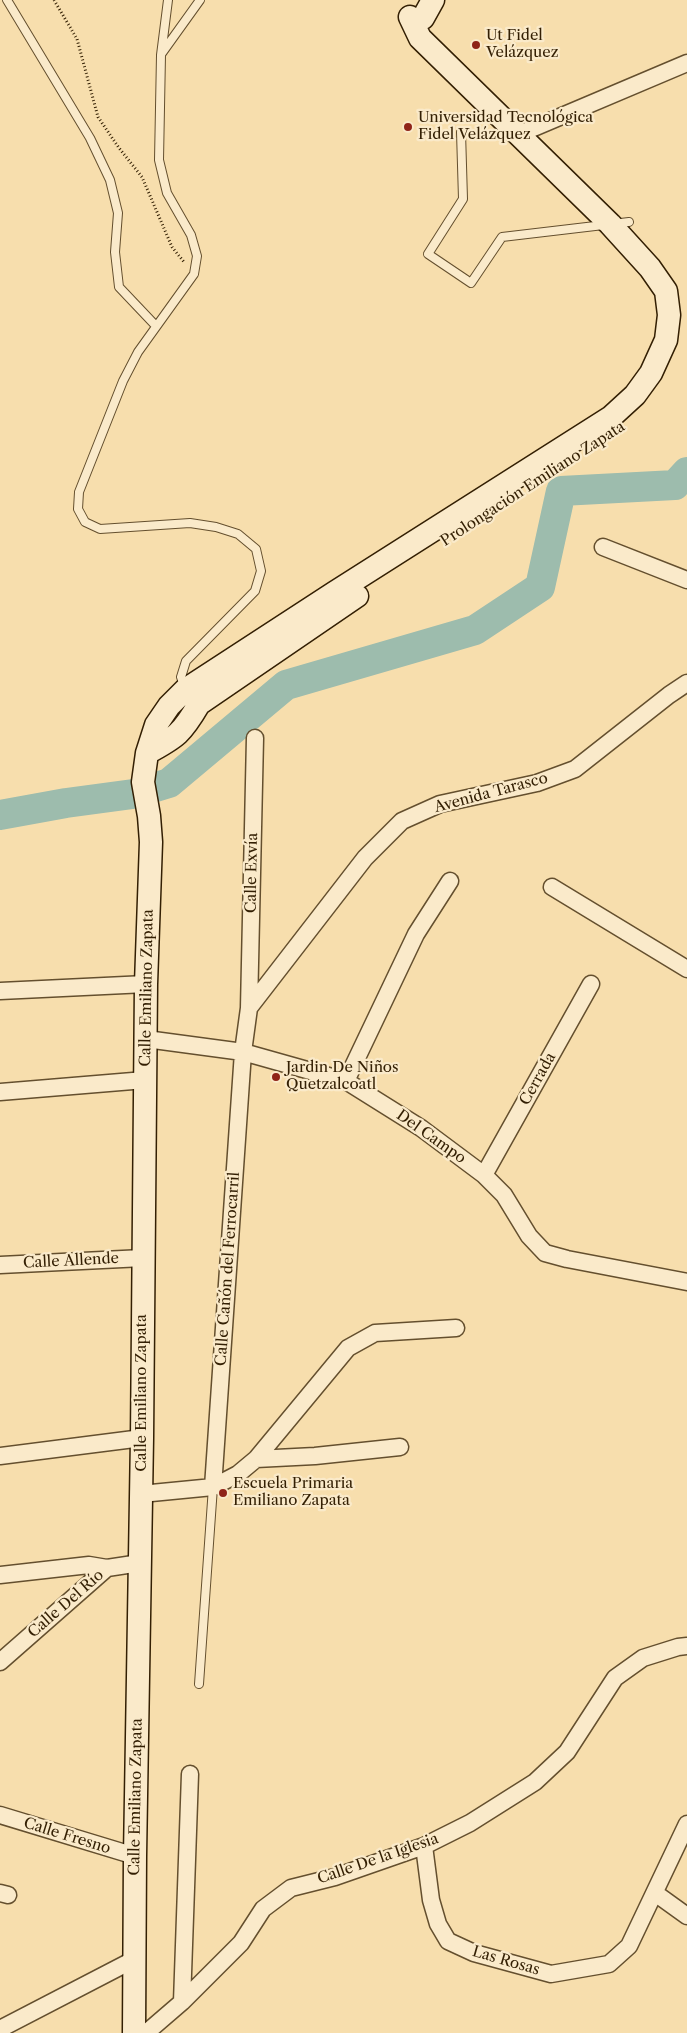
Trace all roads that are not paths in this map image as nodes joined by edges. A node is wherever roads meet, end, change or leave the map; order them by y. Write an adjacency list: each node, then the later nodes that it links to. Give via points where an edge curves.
1 (8, 0): 10 (lane, via 94,146 110,180 118,213 115,252 119,287)
2 (168, 0): 5 (lane)
3 (200, 0): 5 (lane)
4 (420, 9): 7 (main road, Prolongación Emiliano Zapata, via 430,31)
5 (161, 55): 10 (lane, via 159,160 167,193 191,235 197,256 194,274)
6 (687, 63): 7 (street)
7 (523, 131): 9 (main road, Prolongación Emiliano Zapata)
8 (461, 132): 9 (lane, via 463,199 428,254 471,283 502,237)
9 (620, 223): 14 (main road, Prolongación Emiliano Zapata, via 660,257 679,286 684,314 681,344 647,406 622,428 344,605)
10 (156, 326): 14 (lane, via 138,352 110,409 80,492 78,509 85,522 100,529 190,523 238,534 256,549 261,571 254,591 186,661 181,677)
11 (603, 547): 12 (street)
12 (687, 580)
13 (687, 683): 22 (street, Avenida Tarasco, via 576,769 537,783 440,804 402,821 365,858)
14 (192, 697): 19 (main road, Calle Emiliano Zapata, via 188,723 174,738 147,753 143,782 151,842)
15 (255, 738): 22 (street, Calle Exvía)
16 (450, 881): 26 (street, via 416,934)
17 (552, 887): 18 (street)
18 (687, 969)
19 (146, 984): 21 (street); 23 (main road, Calle Emiliano Zapata)
20 (591, 984): 28 (street, Cerrada)
21 (0, 991)
22 (249, 1008): 24 (street, Avenida Tarasco)
23 (146, 1038): 24 (street, Del Campo); 25 (main road, Calle Emiliano Zapata)
24 (243, 1052): 26 (street, Del Campo); 37 (street, Calle Cañón del Ferrocarril)
25 (145, 1080): 27 (street); 29 (main road, Calle Emiliano Zapata)
26 (346, 1081): 28 (street, Del Campo, via 421,1128)
27 (0, 1092)
28 (484, 1175): 31 (street, Del Campo, via 504,1195 529,1236 546,1253)
29 (143, 1258): 30 (street, Calle Allende); 33 (main road, Calle Emiliano Zapata)
30 (0, 1265)
31 (687, 1282)
32 (456, 1328): 36 (street, via 375,1334 348,1348)
33 (142, 1438): 35 (street); 38 (main road, Calle Emiliano Zapata)
34 (400, 1447): 36 (street)
35 (0, 1456)
36 (256, 1458): 37 (street, via 238,1474)
37 (213, 1487): 38 (street); 44 (lane)
38 (141, 1494): 39 (main road, Calle Emiliano Zapata)
39 (140, 1563): 40 (street, Calle Del Río); 49 (main road, Calle Emiliano Zapata)
40 (107, 1568): 41 (street, via 89,1565); 43 (street, Calle Del Río)
41 (0, 1575)
42 (687, 1646): 48 (street, Calle De la Iglesia, via 643,1658 615,1678 567,1752 535,1782 470,1823)
43 (0, 1662)
44 (199, 1684)
45 (190, 1774): 53 (street)
46 (0, 1815): 49 (street, Calle Fresno)
47 (687, 1824): 50 (street, Las Rosas)
48 (424, 1846): 50 (street, Las Rosas, via 431,1900 438,1924 448,1941 474,1953 551,1974 610,1964 628,1946); 53 (street, Calle De la Iglesia, via 335,1877 292,1888 263,1909 241,1942)
49 (135, 1856): 52 (main road, Calle Emiliano Zapata)
50 (654, 1893): 51 (street)
51 (687, 1916)
52 (135, 1959): 54 (street); 55 (main road, Calle Emiliano Zapata)
53 (182, 2002): 56 (street, Calle De la Iglesia)
54 (0, 2029)
55 (134, 2033)
56 (146, 2033)

